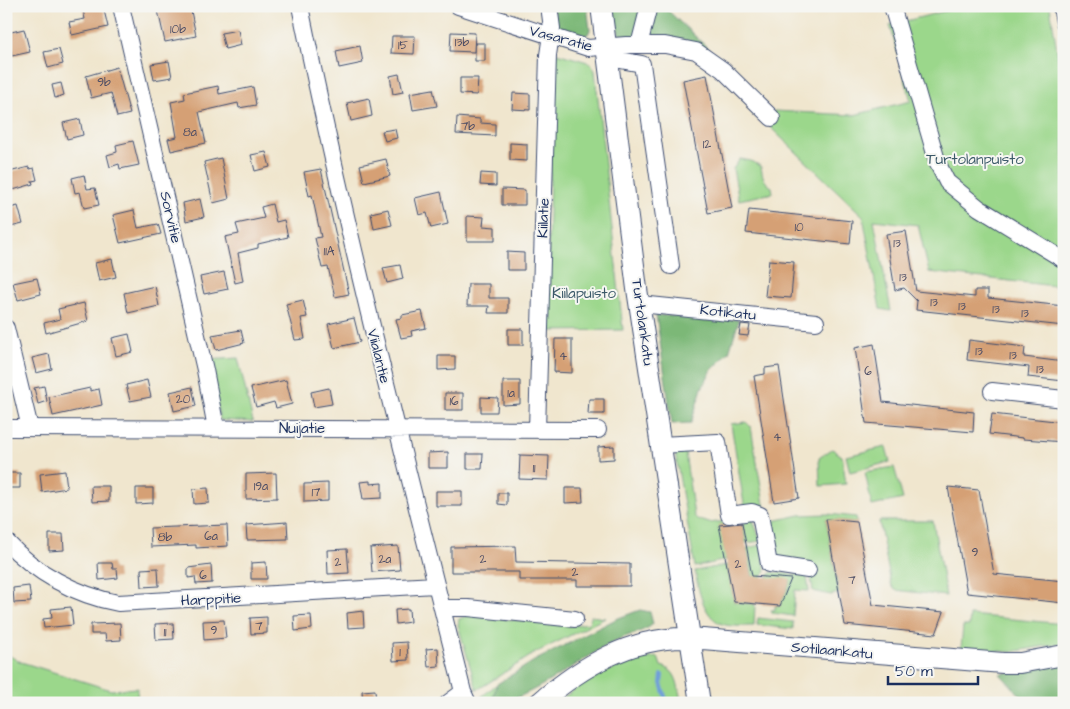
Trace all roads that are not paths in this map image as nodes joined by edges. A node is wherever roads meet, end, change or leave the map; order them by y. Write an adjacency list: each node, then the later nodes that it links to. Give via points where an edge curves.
1 (121, 6): 23 (street, Sorvitie, via 204,361)
2 (300, 6): 24 (street, Viialantie)
3 (458, 6): 10 (street, Vasaratie)
4 (549, 6): 10 (street, Kiilatie)
5 (601, 6): 12 (main road, Turtolankatu)
6 (649, 6): 11 (street)
7 (892, 6): 14 (street, via 938,164 947,182 979,208)
8 (1061, 6): 9 (street)
9 (1064, 22)
10 (551, 37): 12 (street, Vasaratie); 25 (street, Kiilatie)
11 (640, 45): 12 (street); 13 (street, via 680,46 696,51 723,70)
12 (608, 53): 15 (street, via 642,64); 16 (main road, Turtolankatu)
13 (772, 118)
14 (1064, 260)
15 (671, 266)
16 (640, 304): 17 (street, Kotikatu); 27 (main road, Turtolankatu)
17 (816, 322)
18 (6, 328): 22 (street)
19 (992, 391): 20 (street)
20 (1064, 399)
21 (6, 428): 22 (street, Nuijatie)
22 (30, 428): 23 (street, Nuijatie)
23 (216, 428): 24 (street, Nuijatie)
24 (397, 429): 25 (street, Nuijatie); 30 (street, Viialantie)
25 (538, 430): 26 (street, Nuijatie)
26 (598, 430)
27 (660, 445): 29 (street, via 718,442 729,515 752,512 760,515 769,564); 33 (main road, Turtolankatu)
28 (6, 540): 30 (street, Harppitie, via 24,559 52,578 92,596 118,603)
29 (808, 570)
30 (435, 585): 31 (street, Viialantie)
31 (442, 608): 32 (street); 35 (street, Viialantie)
32 (574, 619)
33 (690, 638): 34 (main road, Sotilaankatu, via 1003,663); 37 (main road, Sotilaankatu, via 661,638 611,654 578,673); 38 (main road, Turtolankatu)
34 (1064, 655)
35 (465, 697): 36 (street)
36 (448, 703)
37 (540, 703)
38 (700, 703)

